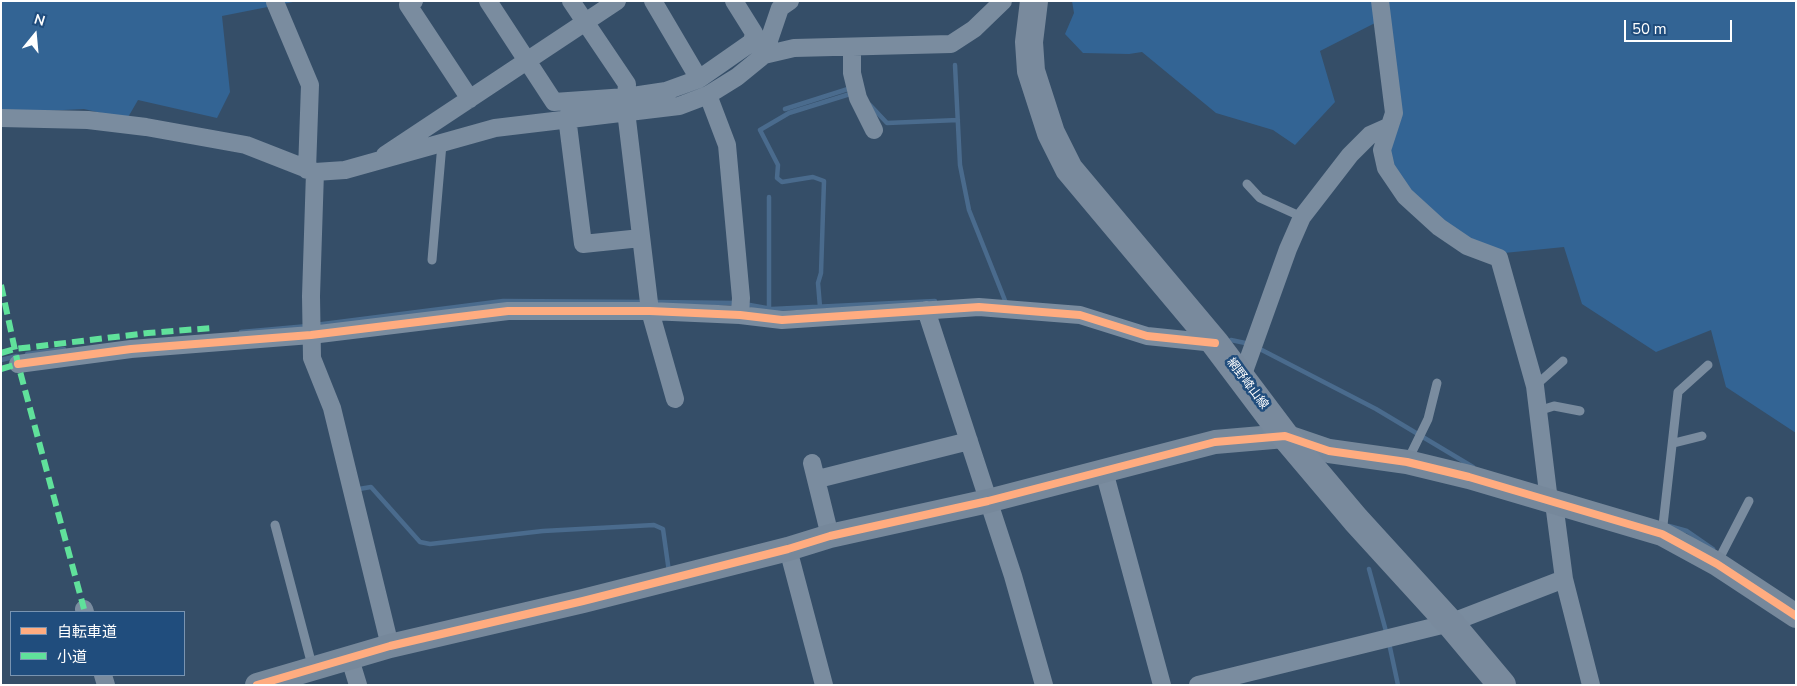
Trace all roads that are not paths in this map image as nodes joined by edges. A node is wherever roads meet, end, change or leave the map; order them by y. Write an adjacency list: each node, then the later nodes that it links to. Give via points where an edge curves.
1 (414, 1): 18 (street, via 408,5)
2 (488, 1): 15 (street)
3 (571, 1): 12 (street)
4 (617, 1): 12 (street)
5 (653, 1): 16 (street)
6 (734, 1): 16 (street, via 754,33 752,42)
7 (790, 1): 14 (street, via 780,8)
8 (1003, 1): 13 (street, via 974,29 951,44)
9 (1034, 1): 35 (main road, 網野峰山線, via 1029,42 1032,71 1051,133 1069,169)
10 (1380, 1): 22 (street, via 1394,113)
11 (275, 2): 26 (street, via 310,85)
12 (585, 22): 15 (street); 19 (street, via 627,84)
13 (852, 47): 14 (street, via 794,48); 23 (street, via 858,98)
14 (764, 55): 17 (street)
15 (527, 61): 18 (street); 19 (street, via 554,102)
16 (699, 78): 19 (street)
17 (708, 95): 19 (street, via 679,106); 33 (street, via 726,145)
18 (470, 99): 25 (street)
19 (626, 104): 20 (street); 29 (street)
20 (567, 117): 24 (street, via 495,128); 29 (street, via 583,244)
21 (1, 118): 26 (street, via 88,120 210,137 246,145)
22 (1388, 127): 28 (street, via 1370,134); 41 (street, via 1382,150 1386,168 1404,196 1438,227 1467,246 1500,258)
23 (874, 130)
24 (442, 144): 25 (street); 30 (lane)
25 (376, 161): 26 (street, via 345,170)
26 (311, 171): 34 (street)
27 (1247, 184): 28 (lane, via 1260,198)
28 (1302, 217): 39 (street)
29 (641, 238): 32 (street)
30 (432, 260)
31 (926, 310): 33 (street, via 782,320); 35 (street, via 979,307 1080,315 1147,336); 47 (street)
32 (650, 311): 33 (street); 34 (street, via 508,311); 42 (street)
33 (740, 315)
34 (311, 335): 37 (street, via 131,349); 62 (street, via 312,358 332,408)
35 (1215, 343): 39 (main road, 網野峰山線)
36 (1562, 361): 41 (lane)
37 (18, 364)
38 (1708, 365): 48 (lane, via 1678,392)
39 (1242, 377): 45 (main road, 網野峰山線)
40 (1437, 383): 49 (lane, via 1428,419)
41 (1535, 386): 43 (street)
42 (676, 399)
43 (1538, 411): 44 (lane, via 1554,406); 52 (street)
44 (1580, 411)
45 (1285, 436): 49 (street, via 1329,451); 50 (street, via 1215,442); 61 (main road, 網野峰山線)
46 (1702, 436): 48 (lane)
47 (970, 441): 51 (street); 56 (street, via 815,471)
48 (1674, 443): 55 (lane)
49 (1407, 462): 52 (street)
50 (1104, 471): 51 (street); 69 (street)
51 (988, 501): 56 (street); 68 (street)
52 (1551, 502): 55 (street); 59 (street)
53 (1749, 502): 58 (lane)
54 (275, 525): 64 (lane)
55 (1662, 534): 58 (street)
56 (830, 536): 57 (street)
57 (788, 549): 62 (street); 67 (street)
58 (1717, 564): 60 (street)
59 (1564, 579): 61 (street); 72 (street)
60 (1796, 616)
61 (1450, 623): 70 (street); 71 (main road, 網野峰山線)
62 (390, 646): 63 (street)
63 (350, 659): 64 (street); 66 (street)
64 (313, 669): 65 (street)
65 (257, 685)
66 (358, 685)
67 (824, 685)
68 (1044, 685)
69 (1162, 685)
70 (1198, 685)
71 (1502, 685)
72 (1591, 685)

